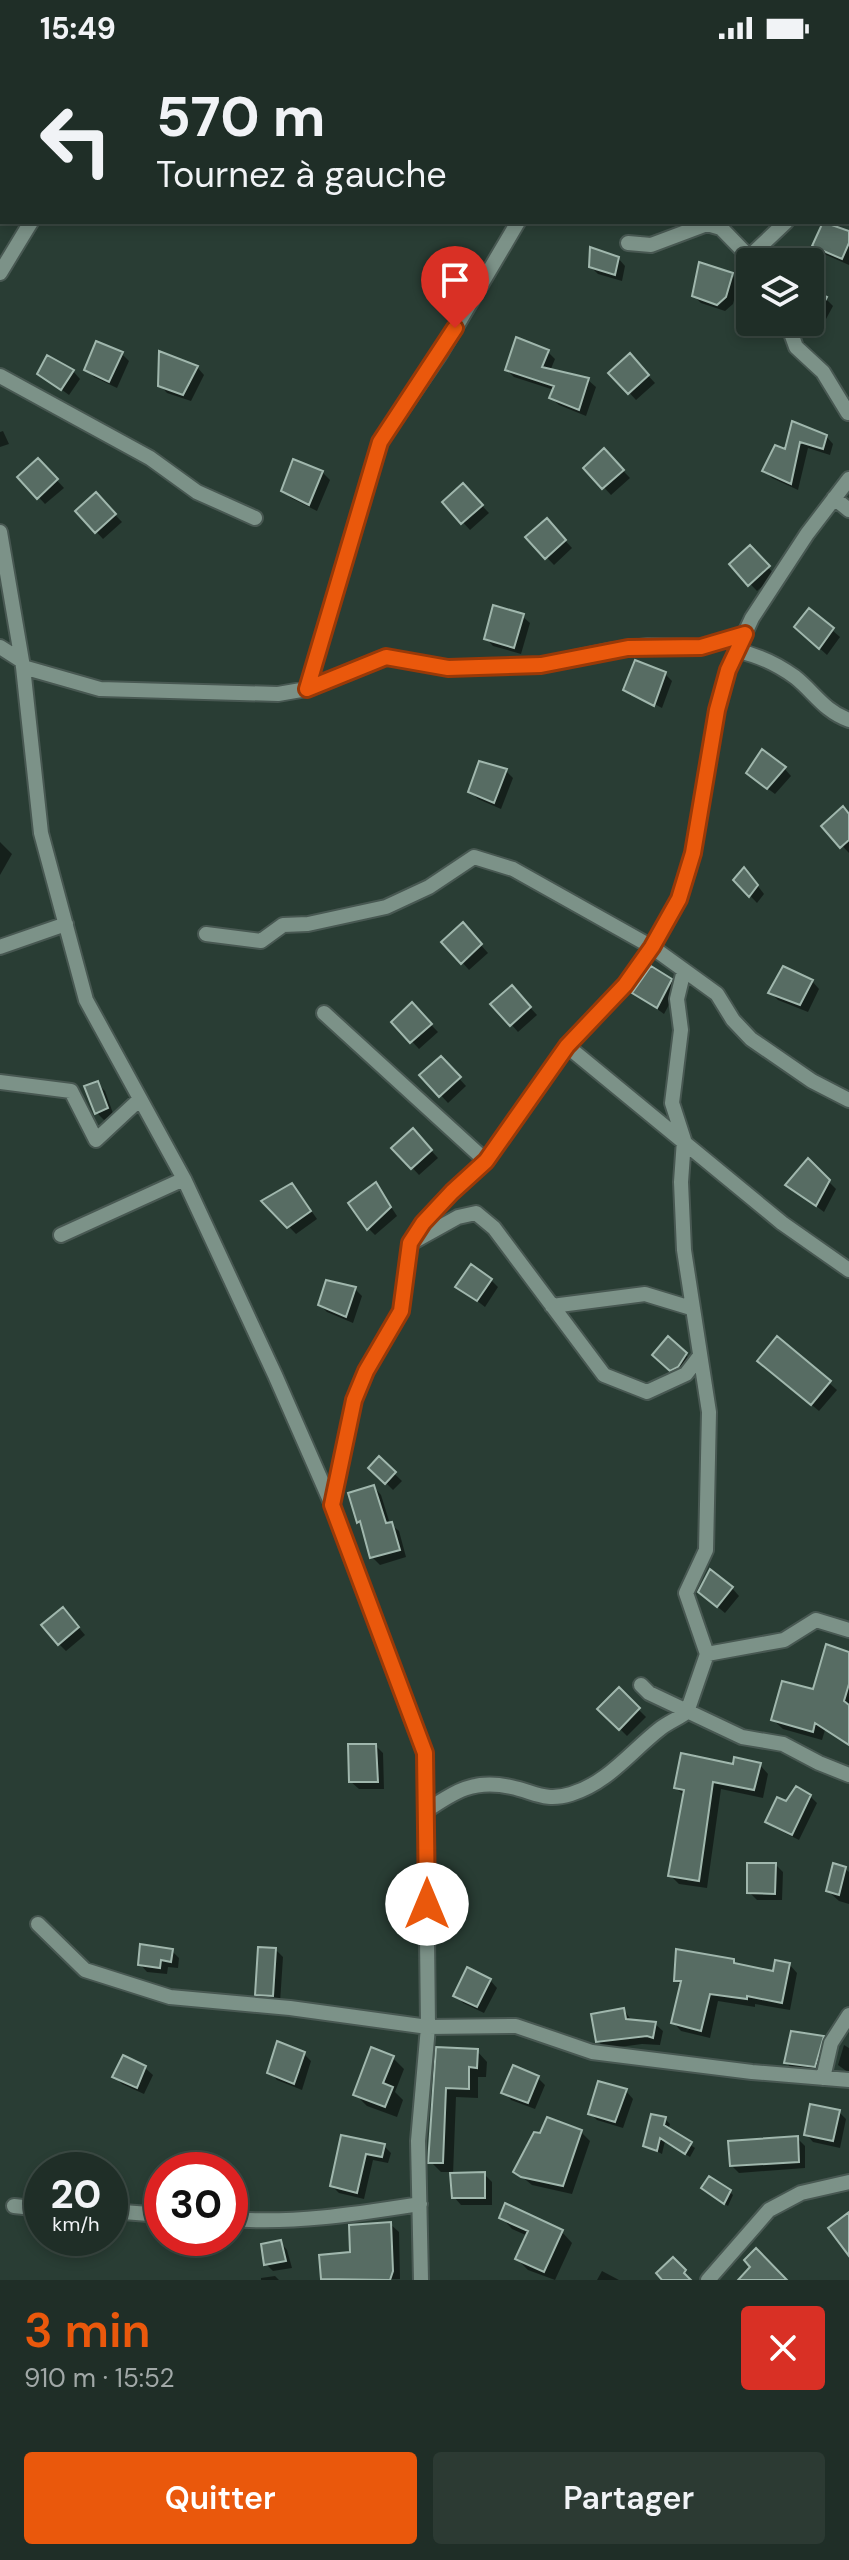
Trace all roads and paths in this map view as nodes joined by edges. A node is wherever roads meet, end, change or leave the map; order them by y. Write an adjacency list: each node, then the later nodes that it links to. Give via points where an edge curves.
1 (30, 224): 7 (street)
2 (517, 224): 22 (street, via 440,354 380,442)
3 (784, 224): 6 (street)
4 (628, 243): 5 (street, via 651,245 707,224 721,228)
5 (741, 248)
6 (762, 248)
7 (0, 273)
8 (792, 336): 10 (street)
9 (0, 376): 14 (street, via 150,458 197,492)
10 (849, 414)
11 (849, 479): 12 (street)
12 (834, 498): 13 (street); 16 (street)
13 (849, 510)
14 (255, 518)
15 (0, 532): 21 (street)
16 (752, 618): 17 (street); 20 (street)
17 (745, 634): 19 (street); 22 (street, via 701,647 621,649 541,665 448,668 386,657)
18 (0, 647): 21 (street)
19 (737, 651): 20 (street); 27 (street, via 717,710 693,853 679,899)
20 (756, 655): 23 (street, via 796,678 835,715)
21 (23, 664): 22 (street, via 100,689 278,694); 24 (street, via 41,833)
22 (307, 689)
23 (849, 720)
24 (66, 924): 26 (street); 32 (street, via 86,1000)
25 (206, 934): 27 (street, via 261,941 283,925 386,907 474,857 513,869)
26 (0, 947)
27 (652, 947): 28 (street); 30 (street, via 625,985)
28 (684, 970): 33 (street, via 717,994 751,1039); 34 (street, via 677,999 681,1030 672,1103)
29 (324, 1013): 35 (street)
30 (567, 1046): 34 (street); 35 (street)
31 (0, 1082): 32 (street, via 71,1091 96,1140)
32 (140, 1099): 36 (street)
33 (849, 1100)
34 (684, 1140): 39 (street, via 782,1223); 41 (street, via 681,1182)
35 (486, 1161): 38 (street, via 423,1223)
36 (184, 1179): 37 (street); 44 (street)
37 (61, 1235)
38 (410, 1243): 40 (street, via 476,1213 494,1228); 43 (street, via 401,1311 354,1400)
39 (849, 1270)
40 (552, 1306): 41 (street, via 645,1294); 42 (street, via 604,1375 647,1392 686,1374)
41 (691, 1308): 42 (street)
42 (699, 1357): 47 (street, via 709,1412 706,1550 686,1593)
43 (344, 1449): 44 (street); 45 (street)
44 (318, 1473): 45 (street)
45 (332, 1505): 51 (street, via 425,1753)
46 (849, 1630): 47 (street, via 816,1620 784,1640)
47 (707, 1654): 49 (street)
48 (641, 1685): 49 (street)
49 (687, 1712): 50 (street, via 742,1737 783,1744); 51 (street, via 598,1783 570,1794 544,1798 479,1783 455,1791)
50 (849, 1775)
51 (426, 1811): 54 (street)
52 (38, 1924): 54 (street, via 85,1970 170,1997)
53 (849, 2015): 55 (street, via 831,2043)
54 (428, 2027): 55 (street, via 516,2026 592,2052); 58 (street, via 418,2141)
55 (823, 2078): 56 (street)
56 (849, 2080)
57 (849, 2182): 63 (street, via 801,2193 769,2210)
58 (420, 2204): 61 (street, via 317,2220); 62 (street)
59 (14, 2206): 60 (street)
60 (24, 2207)
61 (248, 2220)
62 (421, 2280)
63 (708, 2280)

